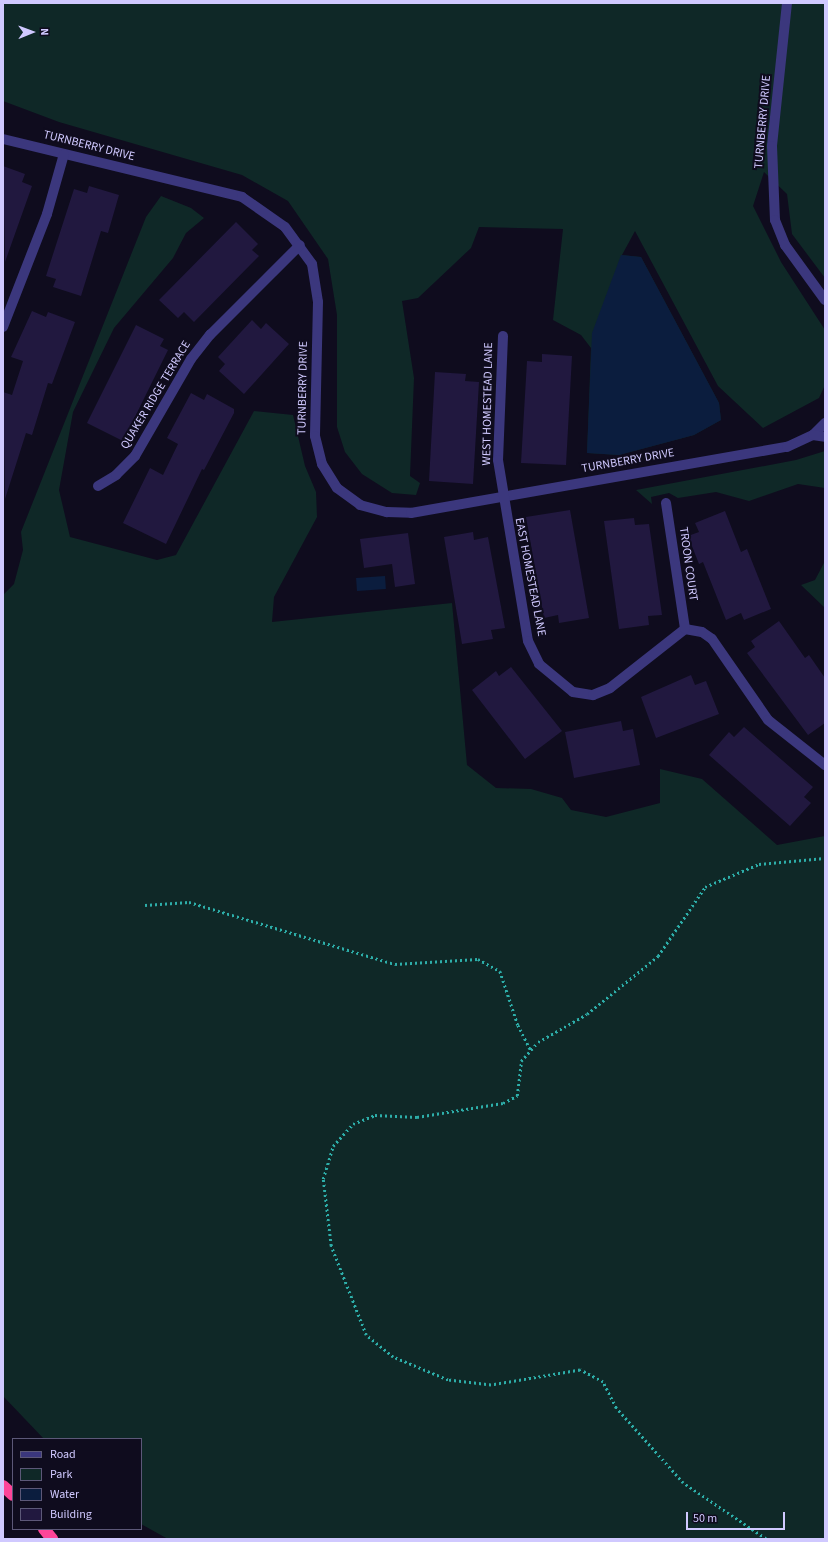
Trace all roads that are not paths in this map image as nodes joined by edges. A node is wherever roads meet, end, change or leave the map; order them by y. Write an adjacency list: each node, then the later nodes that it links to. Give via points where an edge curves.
1 (787, 3): 5 (street, TURNBERRY DRIVE, via 772,146 775,220 785,245)
2 (3, 139): 3 (street, TURNBERRY DRIVE)
3 (64, 154): 4 (street, TURNBERRY DRIVE, via 242,197 264,209); 6 (street, via 47,214)
4 (300, 246): 11 (street, QUAKER RIDGE TERRACE, via 210,335 191,359 135,456 116,475); 12 (street, TURNBERRY DRIVE, via 312,264 318,302 314,436 322,464 337,488 360,505 387,512 411,513)
5 (825, 300)
6 (3, 327)
7 (503, 336): 12 (street, WEST HOMESTEAD LANE, via 498,446)
8 (825, 423): 9 (street, TURNBERRY DRIVE)
9 (813, 435): 10 (street); 12 (street, TURNBERRY DRIVE, via 787,447)
10 (825, 437)
11 (98, 486)
12 (502, 497): 14 (street, EAST HOMESTEAD LANE, via 528,641 539,664 556,682 572,692 586,694 610,688)
13 (666, 503): 14 (street, TROON COURT)
14 (685, 629): 15 (street, via 702,632 712,639 768,720)
15 (825, 765)
16 (3, 1486): 17 (highway)
17 (12, 1494)
18 (45, 1530): 19 (highway)
19 (52, 1539)

